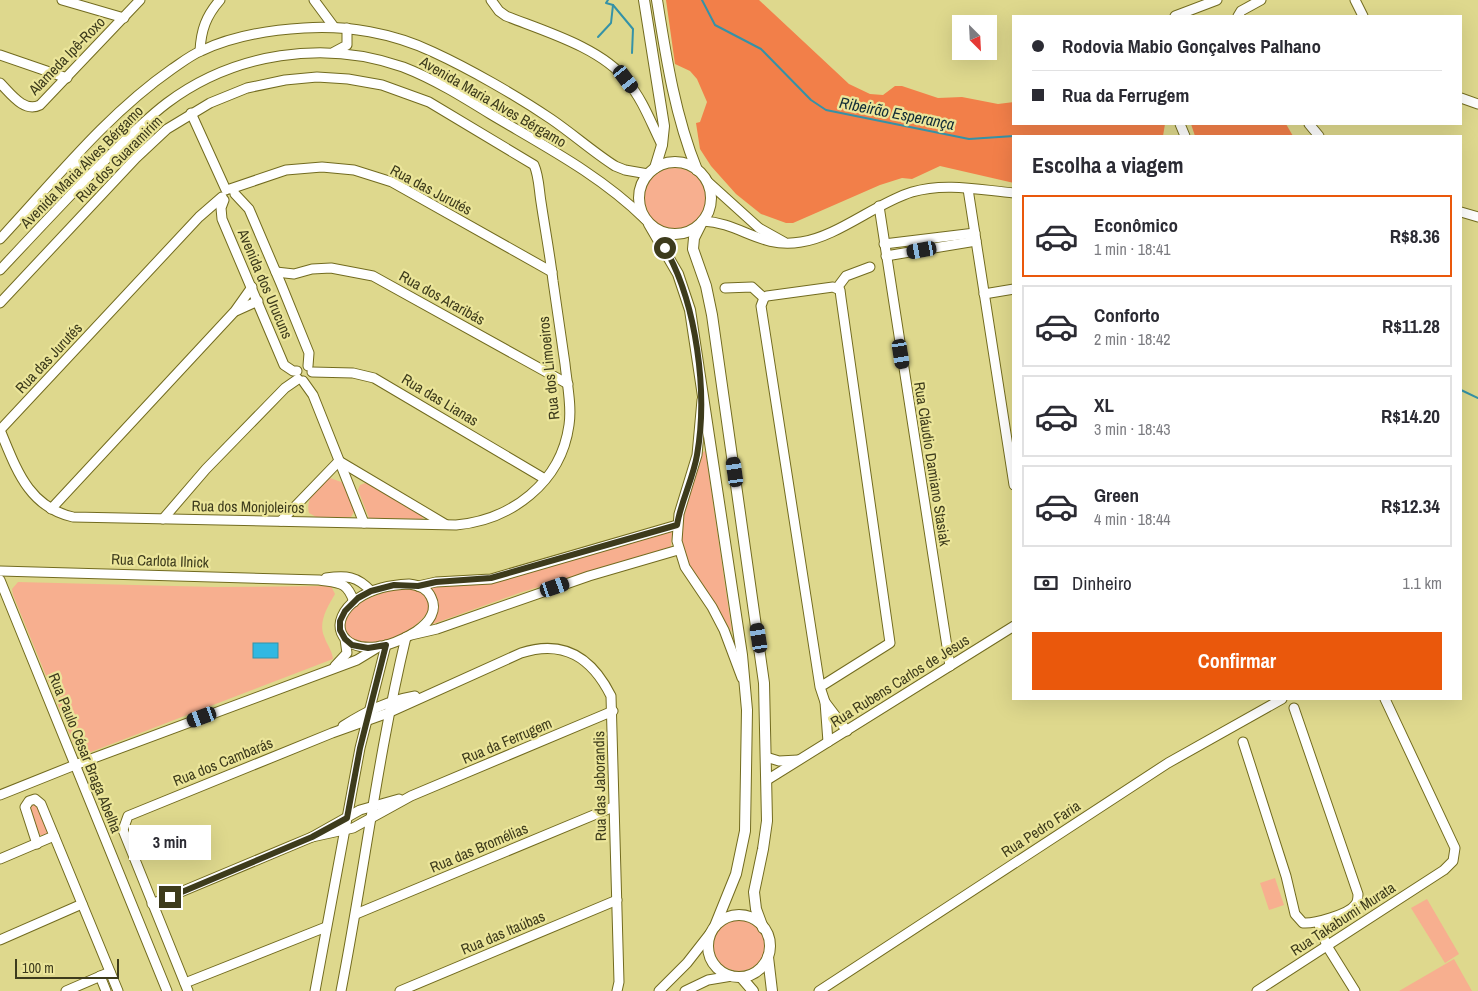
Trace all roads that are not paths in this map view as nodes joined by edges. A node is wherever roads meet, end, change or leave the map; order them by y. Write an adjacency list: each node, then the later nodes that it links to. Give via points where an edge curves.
1 (62, 0): 14 (street)
2 (140, 0): 14 (street, Alameda Ipê-Roxo)
3 (220, 0): 17 (street, via 208,14)
4 (314, 0): 15 (street)
5 (491, 0): 27 (street, via 506,16 560,38 612,66 635,91)
6 (644, 0): 27 (main road, via 663,118)
7 (657, 0): 30 (main road, via 677,107)
8 (1217, 0): 11 (street)
9 (1261, 0): 12 (street)
10 (1355, 0): 13 (street)
11 (1178, 15)
12 (1239, 15)
13 (1363, 15)
14 (124, 18): 20 (street, Alameda Ipê-Roxo)
15 (334, 27): 16 (street, Avenida Maria Alves Bérgamo); 17 (street, Avenida Maria Alves Bérgamo, via 284,29)
16 (347, 28): 18 (street, via 347,45); 31 (street, Avenida Maria Alves Bérgamo, via 390,36 431,51 549,117 616,166 625,170)
17 (200, 51): 28 (street, Avenida Maria Alves Bérgamo, via 150,84)
18 (331, 53): 32 (street, Avenida Maria Alves Bérgamo, via 288,54 259,59 198,82 145,121); 41 (street, Avenida Maria Alves Bérgamo, via 382,61 441,85 605,183)
19 (0, 55): 20 (street)
20 (67, 78): 21 (street, Alameda Ipê-Roxo, via 44,103 33,108 21,104)
21 (0, 84)
22 (1462, 98): 23 (street)
23 (1478, 104)
24 (191, 113): 29 (street, Rua dos Guaramirim, via 241,90 285,80 317,77 362,81 400,90 430,102); 36 (street, Avenida dos Urucuns); 60 (street, Rua dos Guaramirim, via 147,146)
25 (1310, 125): 26 (street)
26 (1318, 135)
27 (662, 145): 31 (main road)
28 (77, 155): 32 (street, via 75,169); 43 (street, Avenida Maria Alves Bérgamo)
29 (534, 165): 50 (street, Rua dos Limoeiros)
30 (697, 170): 31 (main road, via 674,162); 33 (main road)
31 (651, 171): 41 (main road, via 642,182 639,195 640,208)
32 (89, 176): 48 (street, Avenida Maria Alves Bérgamo)
33 (707, 181): 40 (main road, via 711,199); 44 (street, via 759,228)
34 (968, 189): 35 (street); 37 (street, via 923,189); 42 (street)
35 (1012, 193)
36 (227, 194): 49 (street, Avenida dos Urucuns, via 249,209); 50 (street, Rua das Jurutés, via 286,170 322,167 354,170 392,182); 53 (street, Avenida dos Urucuns, via 221,217); 65 (street, Rua das Jurutés, via 199,217)
37 (879, 206): 44 (street, via 811,240); 45 (street, Rua Cláudio Damiano Stasiak)
38 (1462, 212): 39 (street)
39 (1478, 217)
40 (702, 221): 41 (main road, via 679,234 660,231); 44 (street, via 722,222 764,241); 106 (main road, via 692,249 706,286 712,315 761,654)
41 (647, 222): 64 (main road, via 670,256 684,288)
42 (975, 237): 45 (street); 46 (street); 57 (street)
43 (0, 239)
44 (787, 243)
45 (884, 244): 46 (street, Rua Cláudio Damiano Stasiak)
46 (886, 256): 87 (street, Rua Cláudio Damiano Stasiak)
47 (870, 267): 55 (street, via 846,276)
48 (0, 270)
49 (276, 272): 51 (street, Rua dos Araribás); 52 (street, Avenida dos Urucuns)
50 (552, 272): 63 (street, Rua dos Limoeiros)
51 (294, 274): 52 (street, Rua dos Araribás); 63 (street, Rua dos Araribás, via 331,268 373,276)
52 (281, 284): 62 (street, Avenida dos Urucuns, via 309,353)
53 (252, 287): 59 (street, Avenida dos Urucuns); 61 (street)
54 (725, 288): 58 (street, via 752,287)
55 (837, 288): 58 (street); 89 (street, via 842,298 890,643)
56 (1012, 289): 57 (street)
57 (984, 294): 67 (street)
58 (764, 298): 89 (street, via 761,306)
59 (258, 301): 61 (street); 62 (street, Avenida dos Urucuns, via 284,364)
60 (0, 303)
61 (235, 311): 69 (street)
62 (305, 375): 66 (street, Avenida dos Urucuns); 68 (street, Rua das Lianas, via 353,373 374,378); 70 (street, via 284,388 206,469)
63 (568, 384): 68 (street, Rua dos Limoeiros, via 568,432 560,456)
64 (702, 393): 74 (street, via 697,455); 90 (main road)
65 (0, 430): 69 (street, via 24,484)
66 (339, 461): 71 (street); 72 (street, Avenida dos Urucuns); 73 (street)
67 (1012, 472)
68 (545, 479): 73 (street, Rua dos Limoeiros, via 525,500 496,517 472,524)
69 (51, 509): 70 (street, Rua dos Monjoleiros, via 77,517)
70 (164, 519): 71 (street, Rua dos Monjoleiros)
71 (281, 521): 72 (street, Rua dos Monjoleiros)
72 (364, 524): 73 (street, Rua dos Monjoleiros)
73 (445, 524)
74 (677, 525): 75 (street); 79 (street, via 491,578)
75 (678, 550): 83 (street); 90 (street, via 690,577 724,630)
76 (0, 571): 78 (street, Rua Carlota Ilnick)
77 (0, 580): 108 (street, Rua Paulo César Braga Abelha)
78 (319, 580): 80 (street, Rua Carlota Ilnick, via 348,576 359,580); 81 (street, Rua Carlota Ilnick, via 344,584)
79 (413, 585): 80 (street); 83 (street, via 430,594 433,607 425,624)
80 (371, 591): 81 (street)
81 (354, 602): 84 (street, via 340,621)
82 (1012, 627): 87 (street, Rua Rubens Carlos de Jesus)
83 (409, 636): 85 (street); 92 (street)
84 (345, 639): 85 (street, via 361,647); 88 (street, via 345,658)
85 (383, 646): 88 (street); 97 (street)
86 (521, 653): 91 (street, Rua dos Cambarás); 98 (street, Rua das Jaborandis, via 534,649 563,651 592,665 602,676 611,696)
87 (950, 666): 101 (street, Rua Rubens Carlos de Jesus)
88 (330, 669): 108 (street)
89 (820, 686): 95 (street)
90 (746, 689): 105 (main road)
91 (428, 694): 92 (street, Rua dos Cambarás); 99 (street, Rua dos Cambarás)
92 (391, 700): 97 (street, Rua dos Cambarás); 99 (street)
93 (1280, 700): 151 (street, Rua Pedro Faria, via 1168,762)
94 (1385, 700): 130 (street, Rua Takabumi Murata, via 1455,848 1453,861 1444,870)
95 (825, 702): 101 (street); 103 (street)
96 (1294, 708): 125 (street, via 1358,894 1358,901 1352,908)
97 (369, 709): 100 (street); 102 (street, Rua dos Cambarás)
98 (613, 711): 111 (street, Rua da Ferrugem); 113 (street, Rua das Jaborandis)
99 (388, 713): 100 (street, Rua dos Cambarás); 112 (street)
100 (366, 722): 102 (street, Rua dos Cambarás); 115 (street)
101 (847, 731): 103 (street, Rua Rubens Carlos de Jesus)
102 (332, 733): 123 (street, Rua dos Cambarás, via 132,813 125,820 123,830)
103 (828, 742): 107 (street, Rua Rubens Carlos de Jesus)
104 (1243, 742): 125 (street, via 1297,918 1303,923)
105 (747, 744): 109 (main road, via 753,744 761,752); 128 (main road, via 747,806 742,849 729,893)
106 (766, 757): 107 (street, via 780,761); 109 (main road)
107 (800, 760): 109 (street, Rua Rubens Carlos de Jesus)
108 (75, 765): 110 (street); 143 (street, Rua Paulo César Braga Abelha)
109 (767, 780): 127 (main road, via 765,840 754,892 756,909)
110 (0, 795)
111 (411, 796): 112 (street, Rua da Ferrugem); 114 (street, Rua da Ferrugem)
112 (374, 805): 114 (street); 115 (street, Rua da Ferrugem)
113 (613, 807): 121 (street, Rua das Jaborandis); 124 (street, Rua das Bromélias)
114 (373, 816): 116 (street, Rua da Ferrugem, via 365,823); 124 (street)
115 (347, 818): 116 (street); 118 (street, Rua da Ferrugem)
116 (344, 830): 118 (street, Rua da Ferrugem); 126 (street)
117 (54, 836): 119 (street); 119 (street, via 40,801 32,800 25,811); 122 (street)
118 (312, 837): 123 (street, Rua da Ferrugem)
119 (37, 844): 120 (street)
120 (0, 859)
121 (617, 900): 139 (street, Rua das Jaborandis); 146 (street, Rua das Itaúbas)
122 (82, 904): 129 (street); 134 (street)
123 (152, 904): 138 (street)
124 (356, 914): 145 (street)
125 (1318, 922): 130 (street)
126 (326, 926): 138 (street); 144 (street)
127 (764, 928): 128 (main road, via 755,920 740,915 723,919); 131 (main road, via 770,943)
128 (713, 929): 137 (main road, via 708,947 710,958 721,971); 147 (street, via 687,963)
129 (0, 940)
130 (1328, 944): 132 (street, Rua Takabumi Murata); 133 (street); 135 (street, via 1344,967)
131 (768, 954): 137 (main road, via 759,969); 150 (main road)
132 (1309, 958): 133 (street); 152 (street, Rua Takabumi Murata)
133 (1335, 960): 135 (street)
134 (110, 972): 136 (street); 142 (street)
135 (1345, 974): 153 (street)
136 (100, 976): 140 (street); 141 (street)
137 (736, 976): 148 (street, via 708,980); 149 (main road)
138 (187, 987)
139 (618, 989)
140 (66, 991)
141 (106, 991)
142 (118, 991)
143 (167, 991)
144 (315, 991)
145 (341, 991)
146 (400, 991)
147 (659, 991)
148 (685, 991)
149 (753, 991)
150 (772, 991)
151 (819, 991)
152 (1257, 991)
153 (1355, 991)

